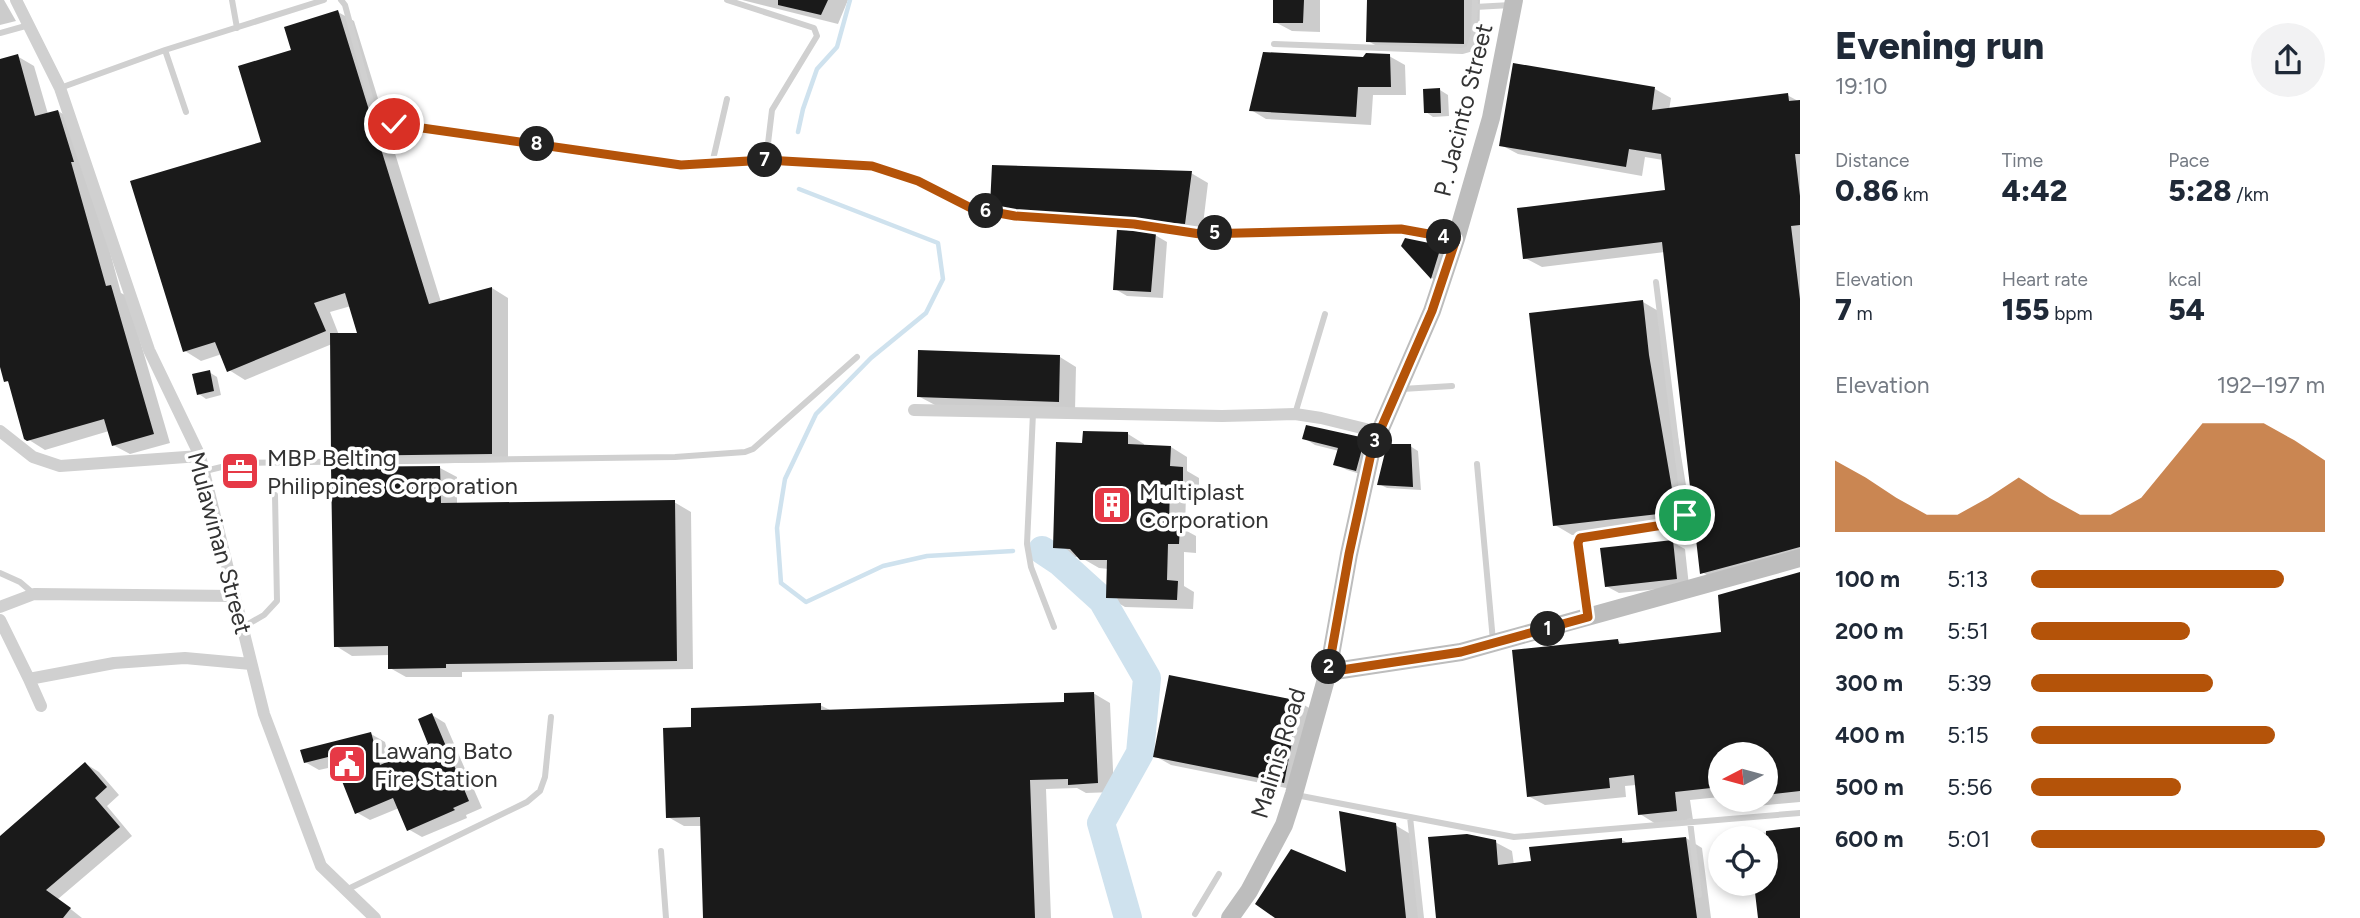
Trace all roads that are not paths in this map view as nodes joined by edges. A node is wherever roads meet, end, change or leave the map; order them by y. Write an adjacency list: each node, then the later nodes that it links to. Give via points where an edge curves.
1 (16, 0): 8 (street, Mulawinan Street)
2 (232, 0): 9 (lane)
3 (324, 0): 9 (lane)
4 (341, 0): 17 (lane, via 370,101 394,124 681,165)
5 (727, 0): 16 (lane, via 814,28 817,33 772,110)
6 (1514, 2): 7 (lane); 18 (main road, P. Jacinto Street, via 1491,118)
7 (1475, 3): 11 (lane, via 1472,43 1462,51)
8 (29, 25): 10 (lane); 13 (street, Mulawinan Street)
9 (237, 28): 12 (lane)
10 (0, 33)
11 (1274, 44)
12 (165, 50): 13 (lane); 15 (lane)
13 (60, 88): 29 (street, Mulawinan Street, via 149,350)
14 (727, 99): 17 (lane)
15 (186, 112)
16 (766, 160): 17 (lane); 18 (lane, via 872,166 918,181 971,208 1015,216 1134,224 1200,234 1401,229)
17 (712, 164)
18 (1456, 239): 23 (main road, P. Jacinto Street, via 1432,311)
19 (1656, 282): 38 (lane, via 1685,515 1676,523 1580,538)
20 (1325, 314): 26 (lane)
21 (857, 358): 31 (lane, via 745,452 238,463)
22 (1452, 386): 23 (lane)
23 (1397, 389): 28 (main road, P. Jacinto Street)
24 (914, 410): 25 (street)
25 (1033, 412): 26 (street); 41 (lane, via 1027,544)
26 (1295, 414): 28 (street)
27 (0, 431): 29 (street, via 33,457 60,466)
28 (1378, 432): 44 (main road, P. Jacinto Street, via 1349,554)
29 (200, 456): 31 (street, Mulawinan Street)
30 (1477, 464): 42 (lane)
31 (205, 471): 36 (street, Mulawinan Street)
32 (275, 495): 40 (lane, via 277,601)
33 (1800, 558): 38 (main road)
34 (0, 573): 35 (lane)
35 (34, 594): 36 (street); 37 (street)
36 (235, 596): 40 (street, Mulawinan Street)
37 (0, 607)
38 (1588, 617): 42 (main road)
39 (0, 621): 45 (street)
40 (243, 627): 43 (street, Mulawinan Street)
41 (1054, 627)
42 (1493, 643): 44 (main road)
43 (251, 664): 45 (street, via 185,658 114,663); 54 (street, Mulawinan Street, via 264,714 321,866)
44 (1328, 672): 48 (main road, Malinis Road)
45 (29, 679): 46 (street)
46 (41, 706)
47 (551, 717): 54 (lane, via 545,777 540,791 527,802)
48 (1294, 794): 50 (lane); 59 (main road, Malinis Road, via 1284,825)
49 (1800, 813): 51 (lane)
50 (1410, 817): 51 (lane, via 1514,837); 60 (lane)
51 (1690, 821): 55 (lane)
52 (662, 851): 58 (lane)
53 (1219, 874): 56 (lane)
54 (346, 890): 57 (street, Mulawinan Street)
55 (1699, 895)
56 (1195, 914)
57 (374, 918)
58 (666, 918)
59 (1230, 918)
60 (1421, 918)

